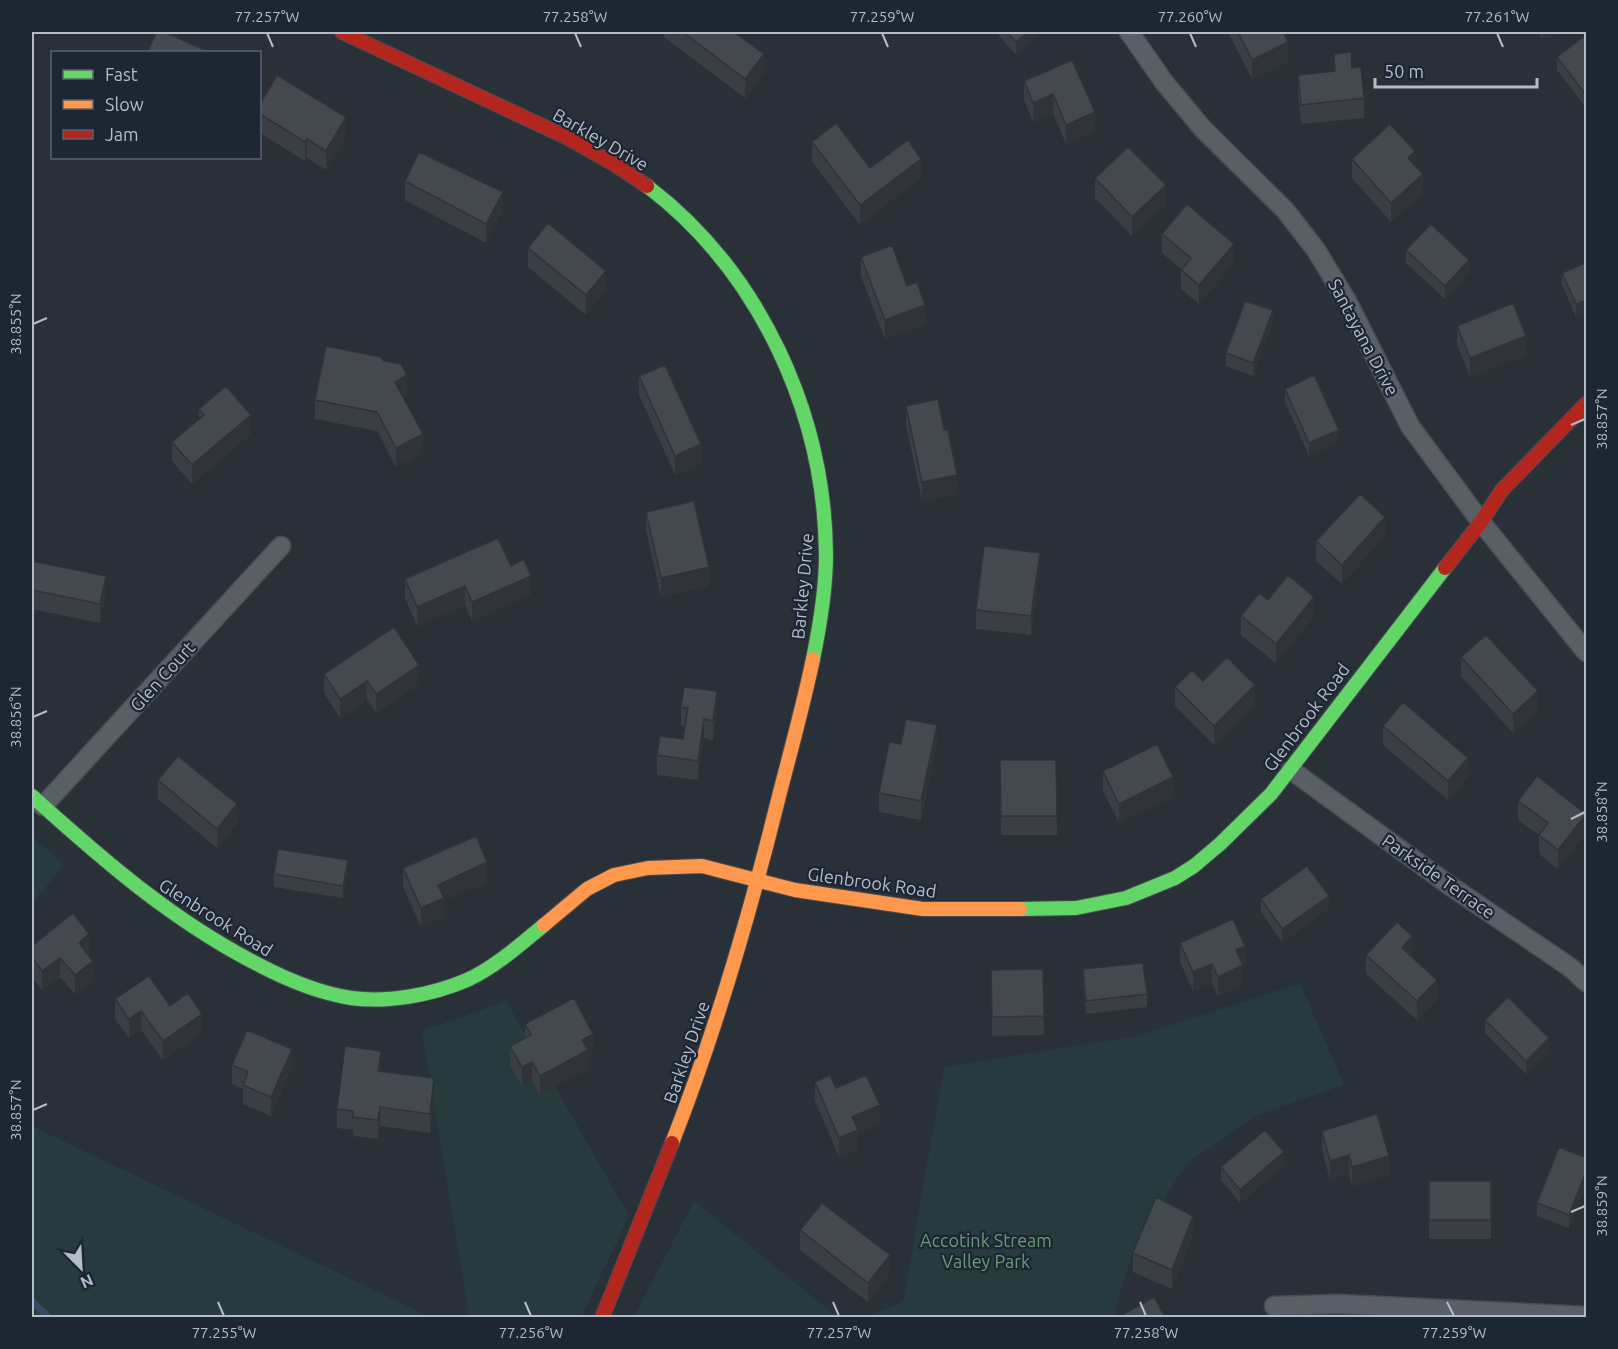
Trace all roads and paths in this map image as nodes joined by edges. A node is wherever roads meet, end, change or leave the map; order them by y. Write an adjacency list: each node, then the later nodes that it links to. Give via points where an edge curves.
1 (342, 32): 9 (street, Barkley Drive, via 520,114 636,178 677,210 712,245 741,282 776,342 803,406 812,440 825,531 823,589 813,657)
2 (1130, 32): 4 (street, Santayana Drive, via 1203,129 1285,210 1316,250 1410,426)
3 (1587, 404): 4 (street, Glenbrook Road, via 1502,490)
4 (1480, 522): 6 (street, Santayana Drive); 7 (street, Glenbrook Road)
5 (281, 546): 8 (street, Glen Court)
6 (1587, 652)
7 (1291, 770): 9 (street, Glenbrook Road, via 1262,803 1194,866 1161,885 1106,903 1065,908 923,909 795,890); 10 (street, Parkside Terrace)
8 (37, 801): 9 (street, Glenbrook Road, via 156,902 230,950 296,983 352,998 413,996 470,979 587,890 626,872 702,866)
9 (758, 880): 13 (street, Barkley Drive, via 707,1050 665,1167)
10 (1587, 982)
11 (1274, 1306): 12 (street, via 1339,1304)
12 (1587, 1316)
13 (602, 1317)

